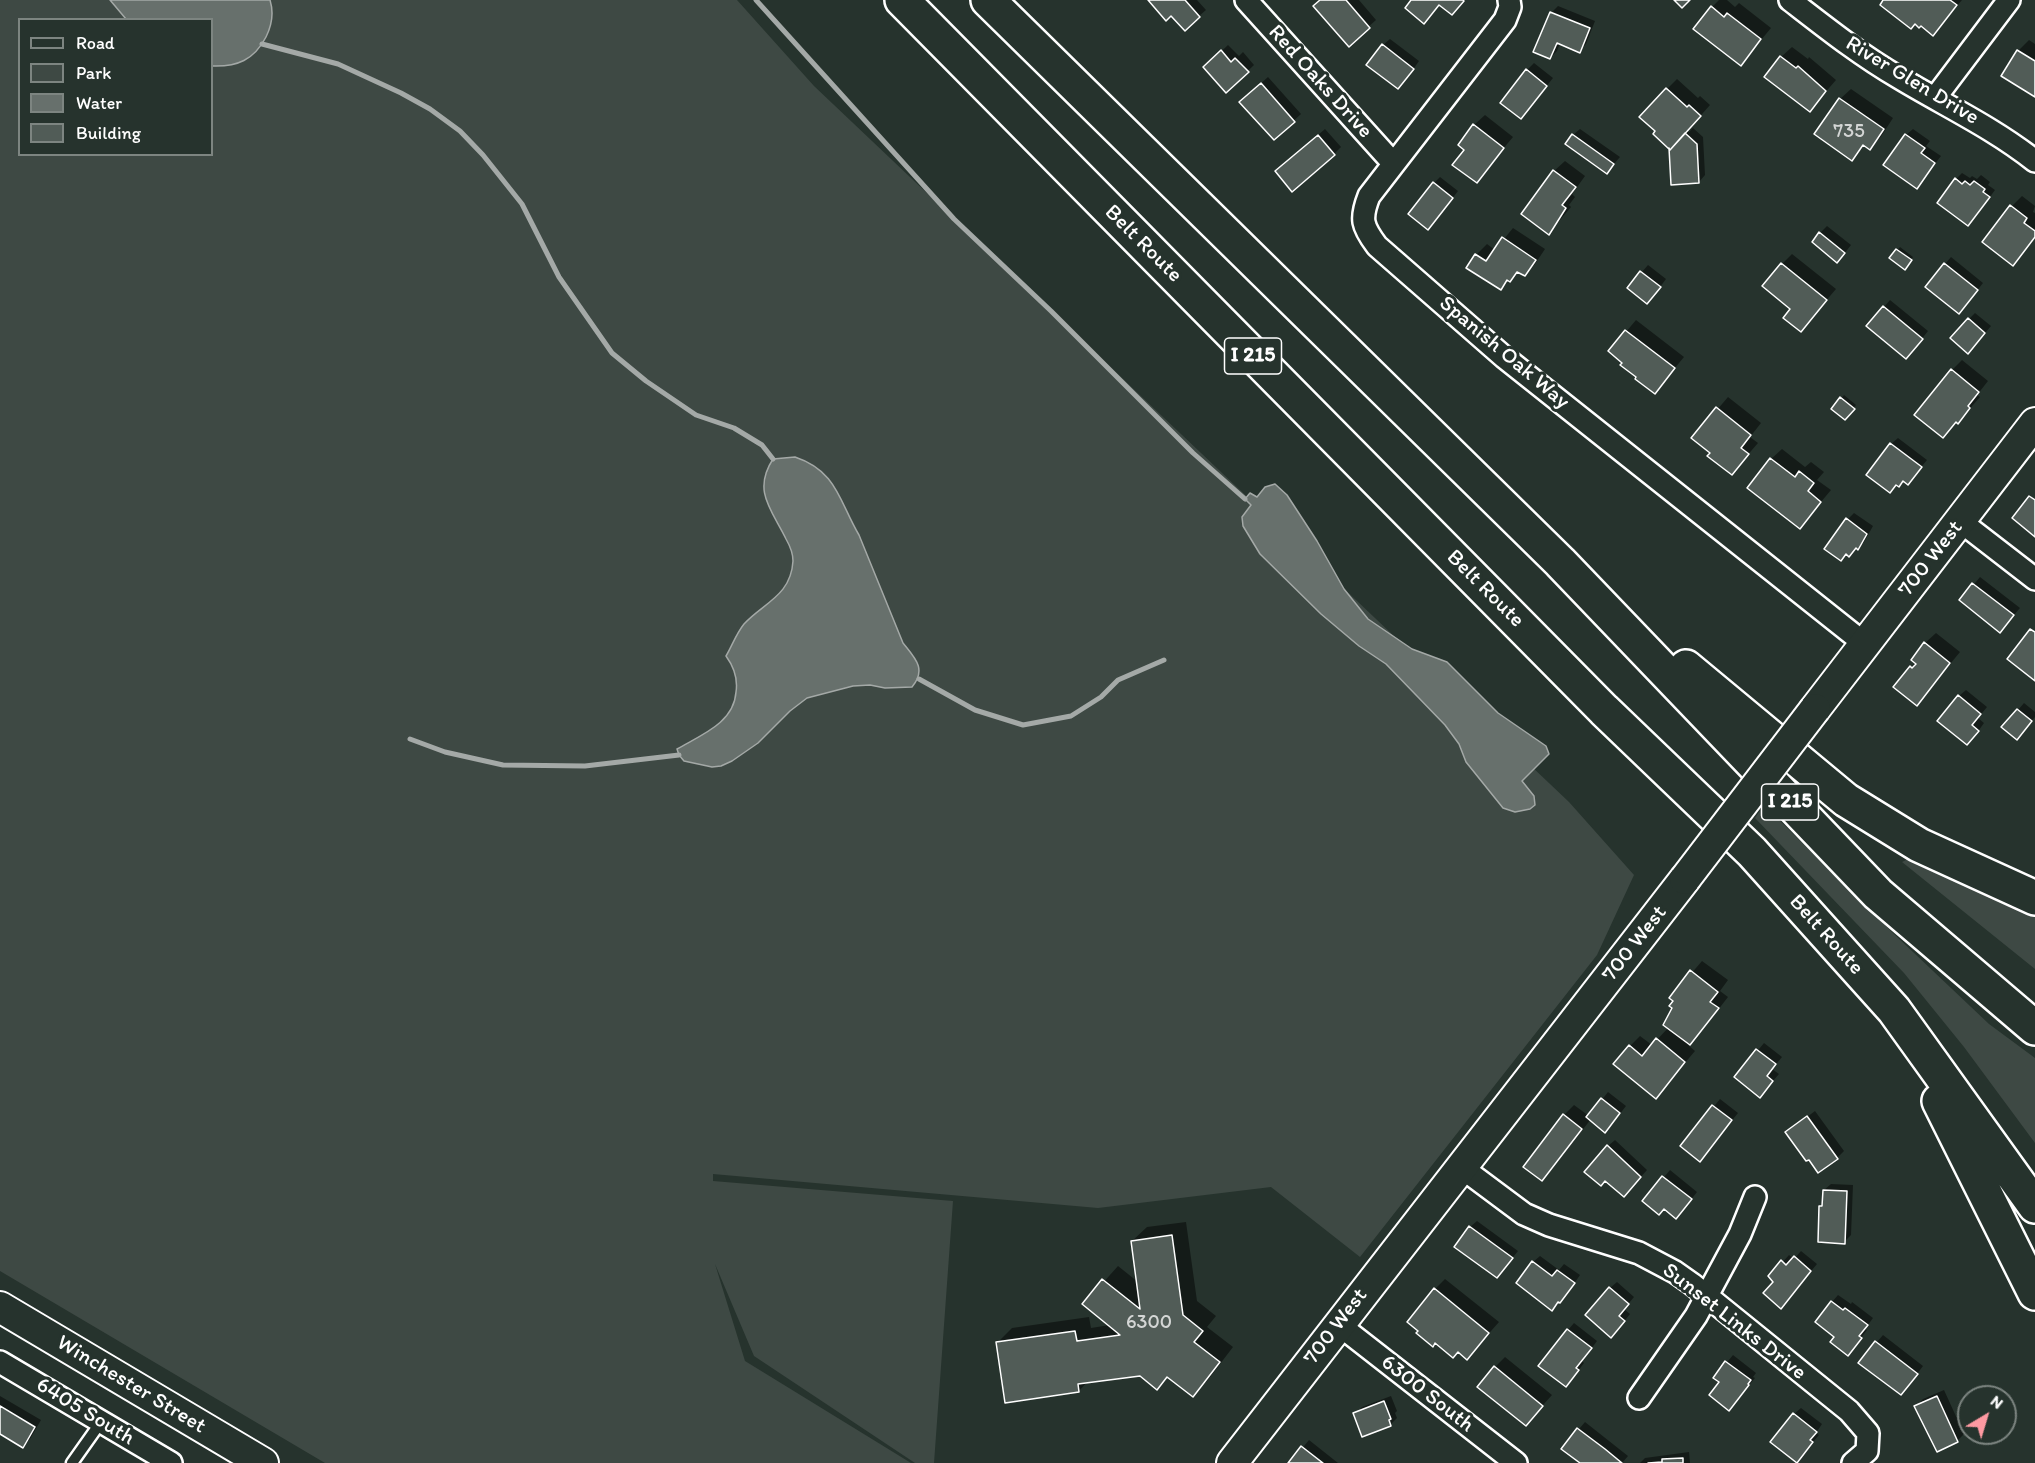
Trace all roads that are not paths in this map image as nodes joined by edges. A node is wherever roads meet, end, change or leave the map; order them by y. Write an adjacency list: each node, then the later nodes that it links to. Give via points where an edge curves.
1 (902, 0): 16 (highway, Belt Route / I 215, via 1596,702 1752,852)
2 (988, 0): 12 (highway, I 215)
3 (1246, 0): 9 (street, Red Oaks Drive)
4 (1509, 0): 9 (street, Spanish Oak Way, via 1505,20)
5 (1790, 0): 7 (street, River Glen Drive, via 1860,54)
6 (2009, 0): 7 (street)
7 (1935, 98): 8 (street, River Glen Drive)
8 (2035, 161)
9 (1393, 163): 14 (street, Spanish Oak Way, via 1369,196 1363,212 1367,233 1377,246 1504,357)
10 (2035, 423): 11 (main road, 700 West)
11 (1960, 520): 13 (street); 14 (main road, 700 West)
12 (1560, 562): 15 (highway, via 1846,800 1919,845); 17 (highway, I 215, via 1878,894)
13 (2035, 579)
14 (1865, 644): 18 (main road, 700 West, bridge)
15 (2035, 898)
16 (1894, 1010): 20 (highway, Belt Route / I 215); 21 (highway)
17 (2035, 1028)
18 (1461, 1167): 22 (street, Sunset Links Drive, via 1524,1214 1550,1226 1640,1253 1675,1272); 24 (main road, 700 West)
19 (1755, 1197): 22 (street)
20 (2035, 1206)
21 (2035, 1293)
22 (1706, 1296): 26 (street); 33 (street, Sunset Links Drive, via 1849,1411 1868,1433 1867,1451)
23 (0, 1307): 30 (main road, Winchester Street)
24 (1338, 1324): 31 (main road, 700 West); 32 (street, 6300 South)
25 (0, 1362): 27 (street, 6405 South)
26 (1639, 1398)
27 (101, 1422): 28 (lane); 29 (street, 6405 South)
28 (72, 1463)
29 (171, 1463)
30 (262, 1463)
31 (1232, 1463)
32 (1516, 1463)
33 (1853, 1463)

